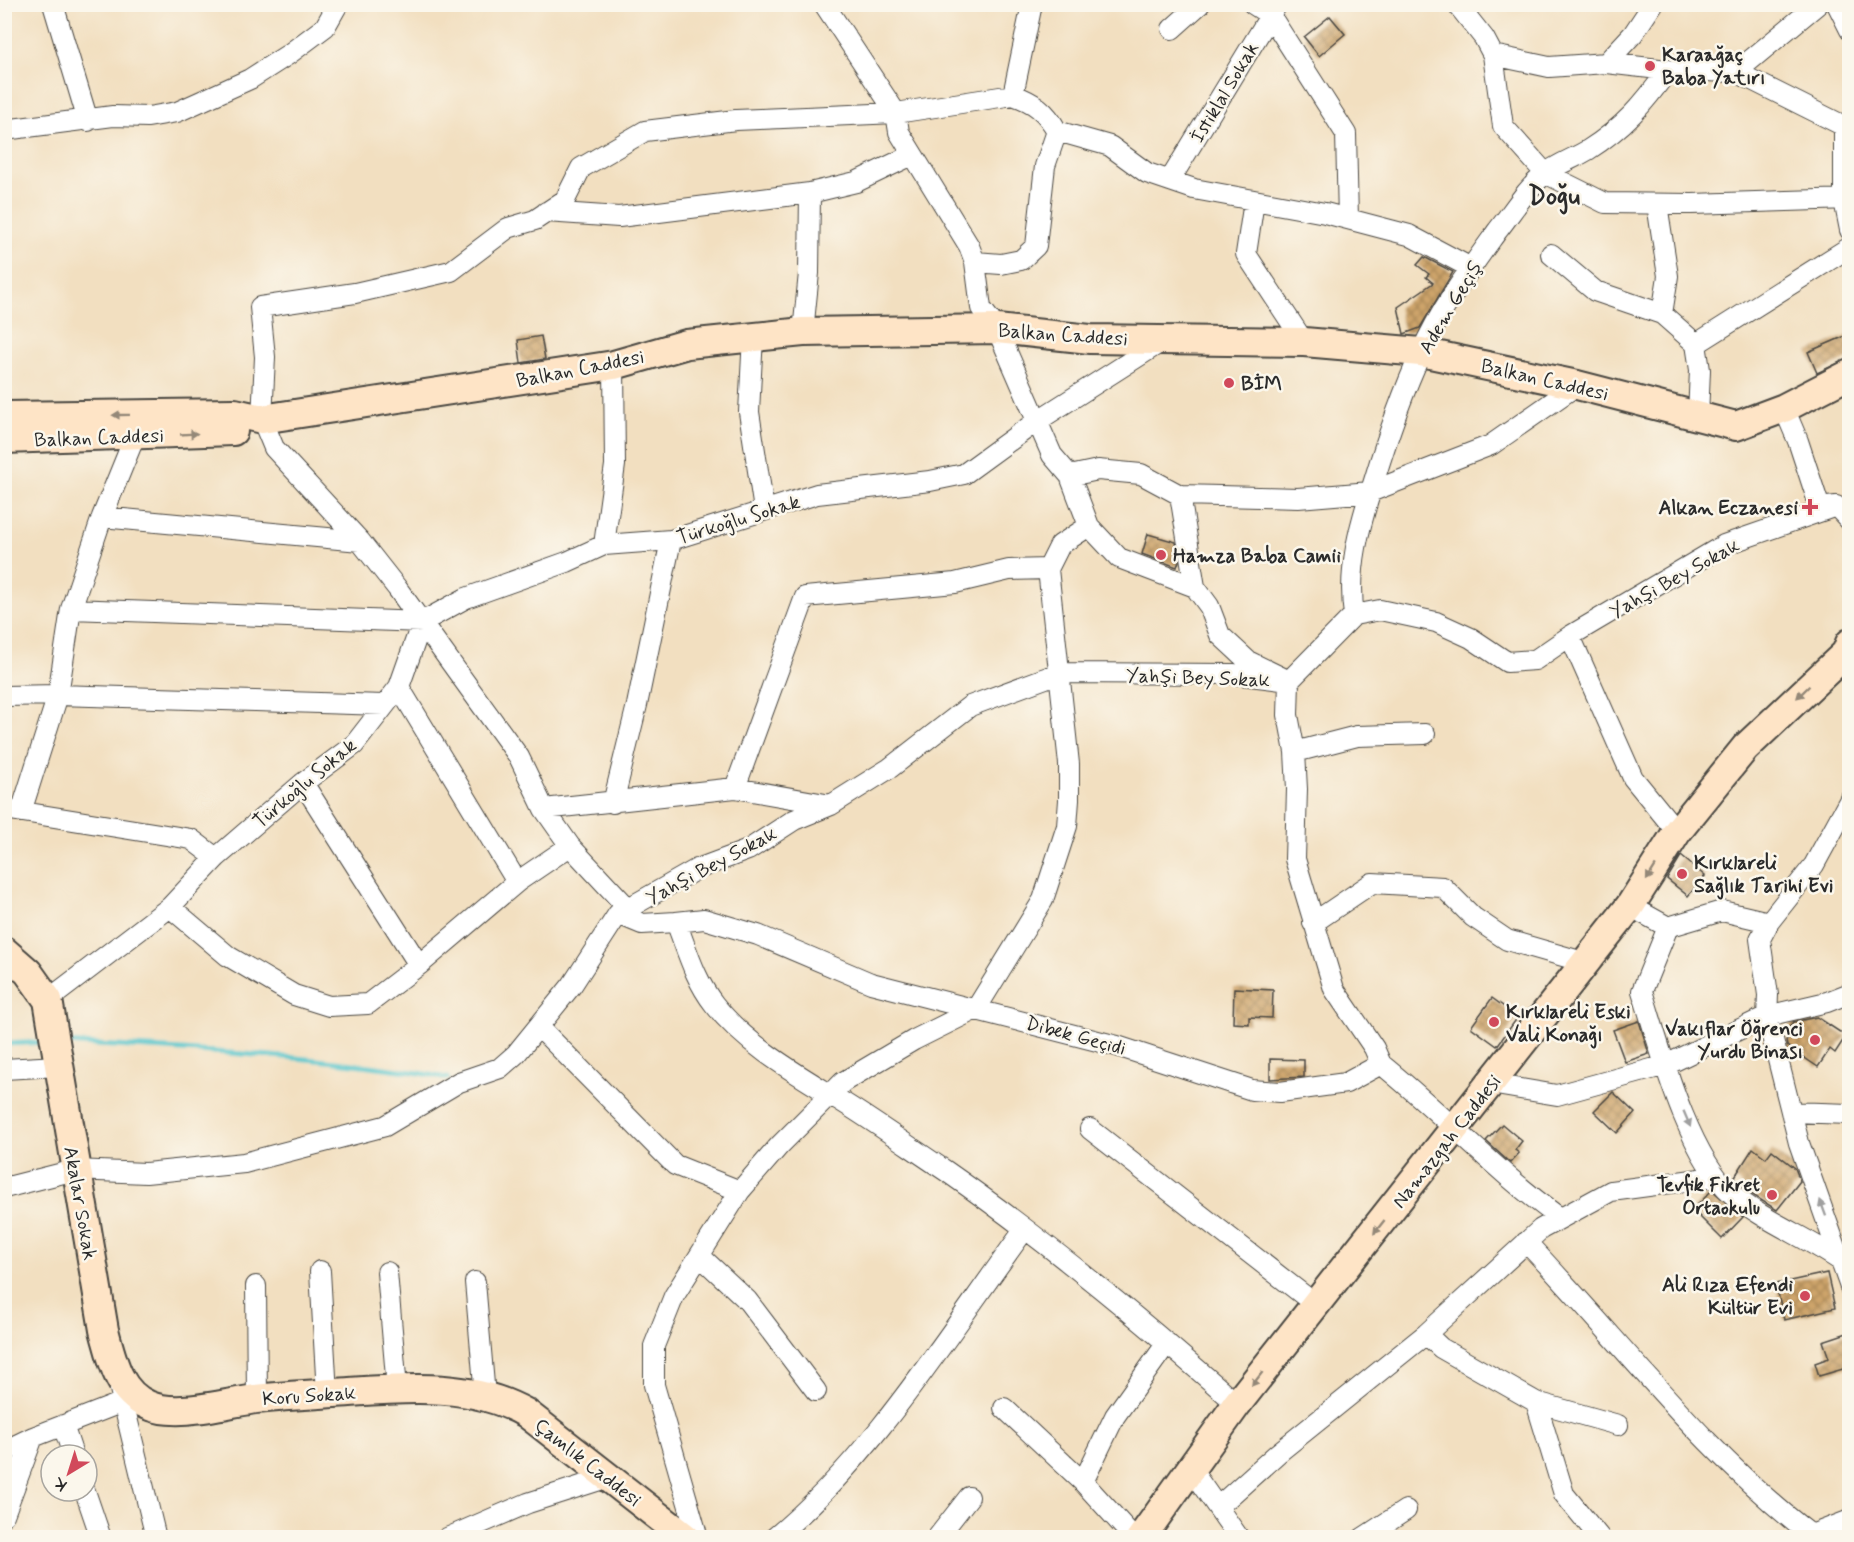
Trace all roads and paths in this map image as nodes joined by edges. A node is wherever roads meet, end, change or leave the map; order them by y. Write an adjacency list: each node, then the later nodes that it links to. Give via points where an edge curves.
1 (53, 4): 20 (street)
2 (338, 4): 20 (street, via 325,27 309,40 250,79 212,98 177,112)
3 (824, 4): 19 (street)
4 (1032, 4): 18 (street)
5 (1200, 4): 12 (street)
6 (1253, 4): 11 (street)
7 (1457, 4): 14 (street)
8 (1653, 4): 15 (street, via 1633,34)
9 (1818, 4): 17 (street)
10 (1837, 4): 13 (street)
11 (1274, 10): 26 (street, İstiklal Sokak); 32 (street, via 1346,134)
12 (1172, 29)
13 (1850, 30)
14 (1493, 55): 15 (street, via 1549,67); 25 (street, via 1503,126)
15 (1606, 63): 16 (street)
16 (1668, 70): 17 (street); 25 (street, Adem Geçiş, via 1641,108 1616,131)
17 (1736, 72): 21 (street)
18 (1013, 95): 19 (street); 23 (street, via 1031,101 1049,115)
19 (896, 113): 24 (street, via 899,132); 31 (street, via 735,120 645,131 581,168 565,200)
20 (88, 121): 22 (street)
21 (1847, 126): 28 (street)
22 (4, 130)
23 (1057, 131): 26 (street, via 1110,146 1147,173); 36 (street, via 1045,166 1036,246 1021,260 1001,264)
24 (912, 155): 27 (street, via 856,182); 36 (street)
25 (1545, 173): 30 (street, via 1605,203); 37 (street, Adem Geçiş)
26 (1170, 180): 29 (street)
27 (810, 193): 31 (street, via 619,217); 40 (street)
28 (1847, 200): 30 (street); 33 (street)
29 (1254, 201): 32 (street); 43 (street, via 1246,254)
30 (1657, 204): 38 (street, via 1668,276)
31 (546, 212): 52 (street, via 508,228 451,271 355,294 260,307 265,357)
32 (1348, 219): 37 (street, via 1409,235)
33 (1850, 230)
34 (1850, 247): 44 (street)
35 (1551, 254): 38 (street, via 1595,291)
36 (975, 262): 39 (street, via 981,308)
37 (1471, 268): 45 (street, Adem Geçiş)
38 (1662, 314): 44 (street)
39 (997, 329): 40 (street, Balkan Caddesi); 42 (street, Balkan Caddesi, via 1090,339); 53 (street)
40 (803, 332): 41 (street, Balkan Caddesi)
41 (753, 336): 46 (street, Balkan Caddesi, via 687,344); 60 (street, via 749,412)
42 (1167, 339): 43 (street, Balkan Caddesi); 53 (street, Türkoğlu Sokak)
43 (1304, 342): 45 (street, Balkan Caddesi)
44 (1696, 344): 51 (street, via 1700,370)
45 (1421, 352): 48 (street, Balkan Caddesi); 57 (street, Adem Geçiş)
46 (614, 365): 52 (street, Balkan Caddesi); 66 (street, via 615,465)
47 (1850, 374): 49 (street, Balkan Caddesi)
48 (1577, 385): 51 (street, Balkan Caddesi); 57 (street, via 1491,445)
49 (1784, 408): 51 (street, Balkan Caddesi, via 1736,426); 59 (street, via 1820,508)
50 (4, 416): 52 (street, Balkan Caddesi, one-way to 50, via 235,413)
51 (1698, 416)
52 (262, 419): 54 (street, Balkan Caddesi, one-way to 52, via 236,431); 65 (street, via 274,448)
53 (1037, 421): 56 (street, via 1052,455); 60 (street, Türkoğlu Sokak, via 964,474 817,494)
54 (135, 436): 55 (street, Balkan Caddesi); 61 (street)
55 (4, 439)
56 (1070, 476): 58 (street, via 1098,470 1141,474); 63 (street)
57 (1370, 492): 58 (street, via 1298,498); 70 (street, Adem Geçiş, via 1355,549 1351,599)
58 (1180, 495): 68 (street)
59 (1836, 506): 62 (street); 72 (street, Yahşi Bey Sokak, via 1724,545)
60 (764, 510): 64 (street, Türkoğlu Sokak)
61 (102, 517): 65 (street); 69 (street)
62 (1850, 521)
63 (1089, 526): 67 (street, via 1060,545); 68 (street, via 1119,558)
64 (671, 540): 66 (street, Türkoğlu Sokak); 85 (street)
65 (360, 541): 71 (street)
66 (604, 545): 71 (street, Türkoğlu Sokak, via 466,598)
67 (1048, 569): 74 (street); 83 (street, via 1009,570 955,583 805,597)
68 (1195, 587): 75 (street, via 1209,606 1220,634 1248,661)
69 (70, 609): 71 (street); 77 (street)
70 (1354, 615): 72 (street, Yahşi Bey Sokak, via 1380,610 1436,622 1471,638 1507,662 1535,660); 75 (street, Yahşi Bey Sokak)
71 (422, 622): 76 (street, Türkoğlu Sokak); 87 (street, via 519,758)
72 (1570, 636): 89 (street, via 1633,778)
73 (1848, 649): 89 (street, Namazgah Caddesi, one-way to 89, via 1746,748)
74 (1059, 673): 75 (street, Yahşi Bey Sokak, via 1233,674); 86 (street, Yahşi Bey Sokak, via 970,706 890,768); 105 (street, via 1069,764 1067,826 1043,900)
75 (1288, 681): 81 (street, via 1288,715)
76 (399, 687): 79 (street, Türkoğlu Sokak); 92 (street)
77 (58, 695): 78 (street); 79 (street); 88 (street)
78 (4, 696)
79 (384, 705): 82 (street, Türkoğlu Sokak, via 354,745)
80 (1425, 734): 81 (street, via 1357,736)
81 (1295, 752): 97 (street, via 1295,859)
82 (303, 783): 91 (street, Türkoğlu Sokak); 102 (street)
83 (735, 788): 85 (street); 86 (street)
84 (1850, 799): 98 (street, via 1814,865)
85 (613, 803): 87 (street)
86 (831, 805): 95 (street, Yahşi Bey Sokak, via 794,820 748,850 697,869)
87 (544, 808): 90 (street)
88 (13, 810): 91 (street, via 191,839)
89 (1677, 832): 93 (street, Namazgah Caddesi, one-way to 93)
90 (570, 846): 92 (street); 95 (street, via 626,906)
91 (216, 858): 94 (street, Türkoğlu Sokak)
92 (517, 882): 102 (street)
93 (1630, 906): 99 (street); 101 (street, Namazgah Caddesi)
94 (170, 907): 102 (street, via 228,956 294,995 329,1006 368,1004); 104 (street, Türkoğlu Sokak)
95 (618, 914): 96 (street, Dibek Geçidi, via 642,924); 107 (street, via 572,986)
96 (676, 922): 105 (street, Dibek Geçidi, via 704,920 758,935 871,983); 113 (street, via 695,974 715,1004 750,1041)
97 (1314, 922): 101 (street, via 1372,884 1443,887 1473,916 1507,940); 109 (street, via 1334,989)
98 (1769, 922): 99 (street, via 1722,911); 106 (street, via 1760,939)
99 (1668, 927): 110 (street, via 1642,991)
100 (4, 951): 104 (street, via 28,972)
101 (1587, 963): 112 (street, Namazgah Caddesi)
102 (419, 965)
103 (1850, 993): 106 (street)
104 (48, 1000): 108 (street, Akalar Sokak)
105 (976, 1010): 109 (street, Dibek Geçidi, via 1117,1046 1252,1090 1280,1092 1346,1083); 113 (street, via 914,1040)
106 (1767, 1016): 110 (street); 114 (street)
107 (539, 1027): 118 (street, via 500,1068 459,1082 385,1126 244,1163 146,1173); 121 (street, via 675,1165)
108 (58, 1063): 111 (street); 118 (street, Akalar Sokak)
109 (1381, 1064): 117 (street)
110 (1666, 1065): 112 (street, via 1557,1095); 119 (street, one-way to 119, via 1688,1123)
111 (4, 1069)
112 (1490, 1084): 117 (street, Namazgah Caddesi)
113 (828, 1095): 121 (street); 123 (street, via 901,1140)
114 (1791, 1112): 115 (street); 126 (street, one-way to 114)
115 (1850, 1114)
116 (1090, 1129): 132 (street)
117 (1455, 1129): 122 (street, via 1527,1194); 132 (street, Namazgah Caddesi, one-way to 132)
118 (75, 1170): 120 (street); 140 (street, Akalar Sokak, via 104,1330 115,1370)
119 (1715, 1177): 122 (street, via 1611,1191); 126 (street, via 1734,1195)
120 (4, 1188)
121 (740, 1191): 125 (street)
122 (1560, 1218): 124 (street)
123 (1024, 1229): 134 (street); 163 (street, via 866,1446)
124 (1526, 1242): 133 (street); 157 (street, via 1768,1502 1811,1535)
125 (699, 1256): 136 (street, via 747,1300); 162 (street, via 665,1315 654,1346 654,1385)
126 (1846, 1266): 131 (street)
127 (320, 1271): 137 (street)
128 (387, 1272): 135 (street)
129 (475, 1282): 138 (street)
130 (256, 1286): 139 (street)
131 (1850, 1287)
132 (1315, 1304): 142 (street, Namazgah Caddesi, one-way to 142)
133 (1426, 1334): 141 (street, via 1441,1348); 154 (street, via 1278,1453)
134 (1167, 1343): 142 (street); 151 (street, via 1115,1416)
135 (397, 1389): 137 (street, Koru Sokak); 138 (street, Koru Sokak)
136 (816, 1391)
137 (327, 1394): 139 (street, Koru Sokak)
138 (485, 1396): 150 (street, Çamlık Caddesi, via 526,1413)
139 (257, 1399): 140 (street, Koru Sokak, via 167,1410)
140 (129, 1400): 144 (street); 159 (street)
141 (1536, 1402): 145 (street); 169 (street, via 1564,1494)
142 (1237, 1404): 149 (street, Namazgah Caddesi)
143 (1004, 1408): 151 (street)
144 (63, 1425): 146 (street); 147 (street)
145 (1618, 1425)
146 (33, 1437): 148 (street); 156 (street)
147 (69, 1443)
148 (4, 1451)
149 (1190, 1468): 154 (street); 166 (street, Namazgah Caddesi)
150 (606, 1478): 160 (street, via 528,1503); 161 (street, Çamlık Caddesi)
151 (1083, 1482): 165 (street)
152 (969, 1497): 164 (street)
153 (90, 1503): 158 (street)
154 (1219, 1506): 167 (street)
155 (1406, 1510): 168 (street)
156 (4, 1515)
157 (1850, 1520)
158 (101, 1538)
159 (156, 1538)
160 (447, 1538)
161 (686, 1538)
162 (698, 1538)
163 (774, 1538)
164 (937, 1538)
165 (1134, 1538)
166 (1141, 1538)
167 (1239, 1538)
168 (1363, 1538)
169 (1600, 1538)

